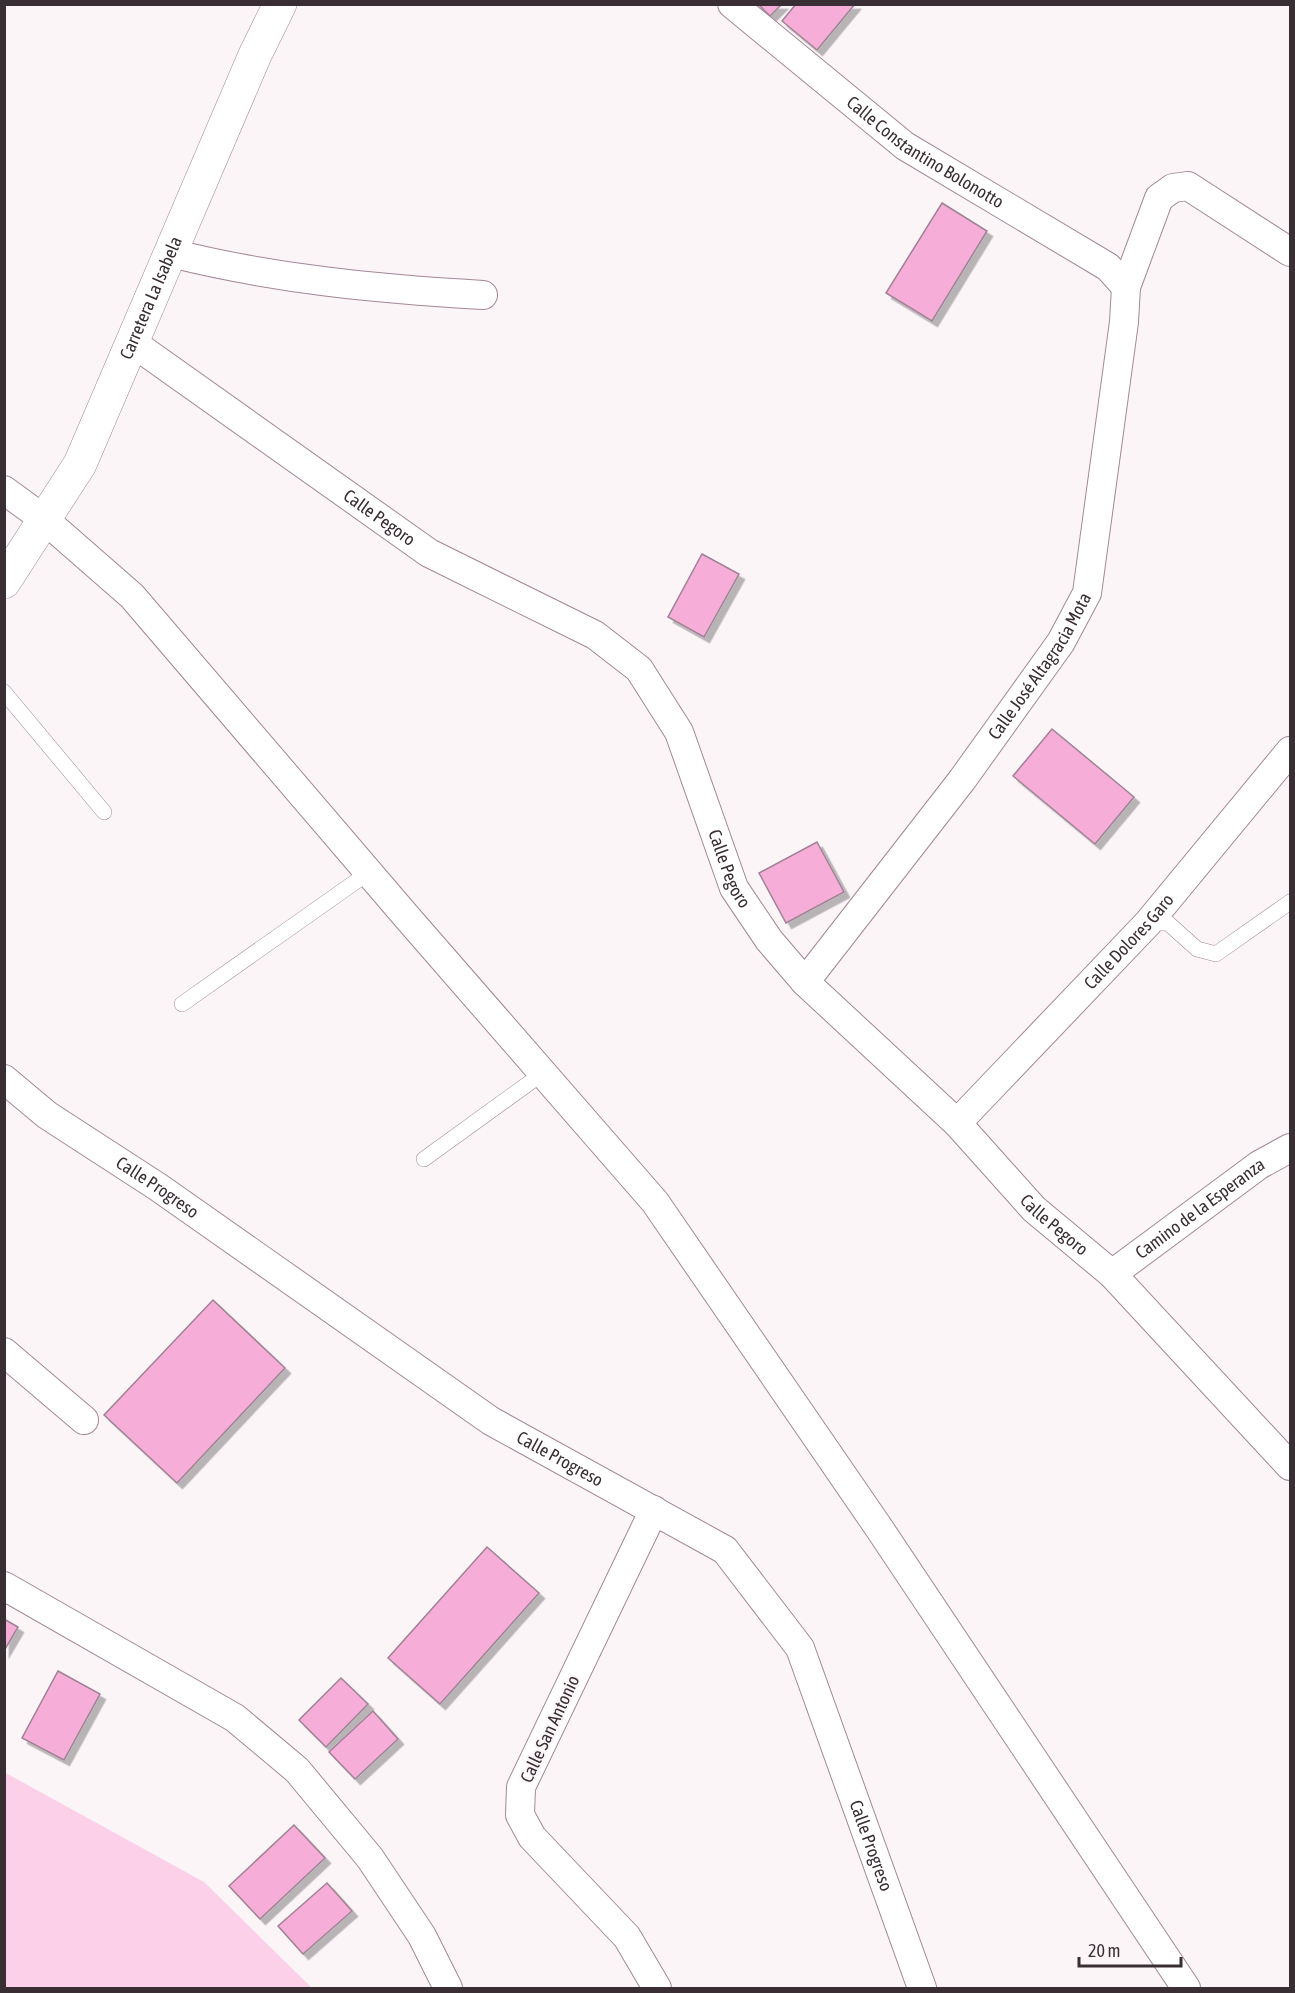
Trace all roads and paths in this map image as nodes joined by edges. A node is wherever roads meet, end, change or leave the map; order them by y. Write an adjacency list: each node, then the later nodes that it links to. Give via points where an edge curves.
1 (280, 4): 4 (main road, Carretera La Isabela)
2 (732, 4): 5 (street, Calle Constantino Bolonotto, via 905,146 1108,267)
3 (1290, 252): 5 (street, Calle José Altagracia Mota, via 1188,186 1173,188 1158,198)
4 (171, 253): 6 (street, via 230,268 297,278); 7 (main road, Carretera La Isabela)
5 (1126, 287): 17 (street, Calle José Altagracia Mota, via 1087,593 1061,642 962,780)
6 (483, 295)
7 (133, 343): 9 (main road, Carretera La Isabela, via 80,465); 17 (street, Calle Pegoro, via 429,553 595,635 639,669 679,732 734,888 769,940)
8 (4, 490): 9 (street)
9 (45, 520): 10 (main road, Carretera La Isabela); 14 (street, via 132,596)
10 (4, 582)
11 (4, 693): 13 (lane)
12 (1290, 751): 16 (street, Calle Dolores Garo)
13 (104, 812)
14 (368, 873): 18 (lane); 19 (street)
15 (1290, 902): 16 (lane, via 1216,954 1197,949 1168,923)
16 (1148, 923): 21 (street, Calle Dolores Garo)
17 (805, 982): 21 (street, Calle Pegoro)
18 (182, 1004)
19 (543, 1073): 23 (lane); 33 (street, via 655,1202 879,1528)
20 (4, 1079): 28 (street, Calle Progreso, via 47,1116 158,1187 491,1421)
21 (957, 1123): 24 (street, Calle Pegoro, via 1034,1209)
22 (1290, 1148): 24 (street, Camino de la Esperanza, via 1259,1165)
23 (424, 1159)
24 (1112, 1274): 27 (street, Calle Pegoro)
25 (4, 1352): 26 (street)
26 (84, 1420)
27 (1290, 1466)
28 (654, 1510): 31 (street, Calle San Antonio, via 521,1787 520,1815 532,1837 627,1937); 32 (street, Calle Progreso, via 725,1550 800,1648)
29 (4, 1586): 30 (street, via 234,1718 297,1770 370,1858 422,1936)
30 (448, 1989)
31 (657, 1989)
32 (922, 1989)
33 (1186, 1989)

